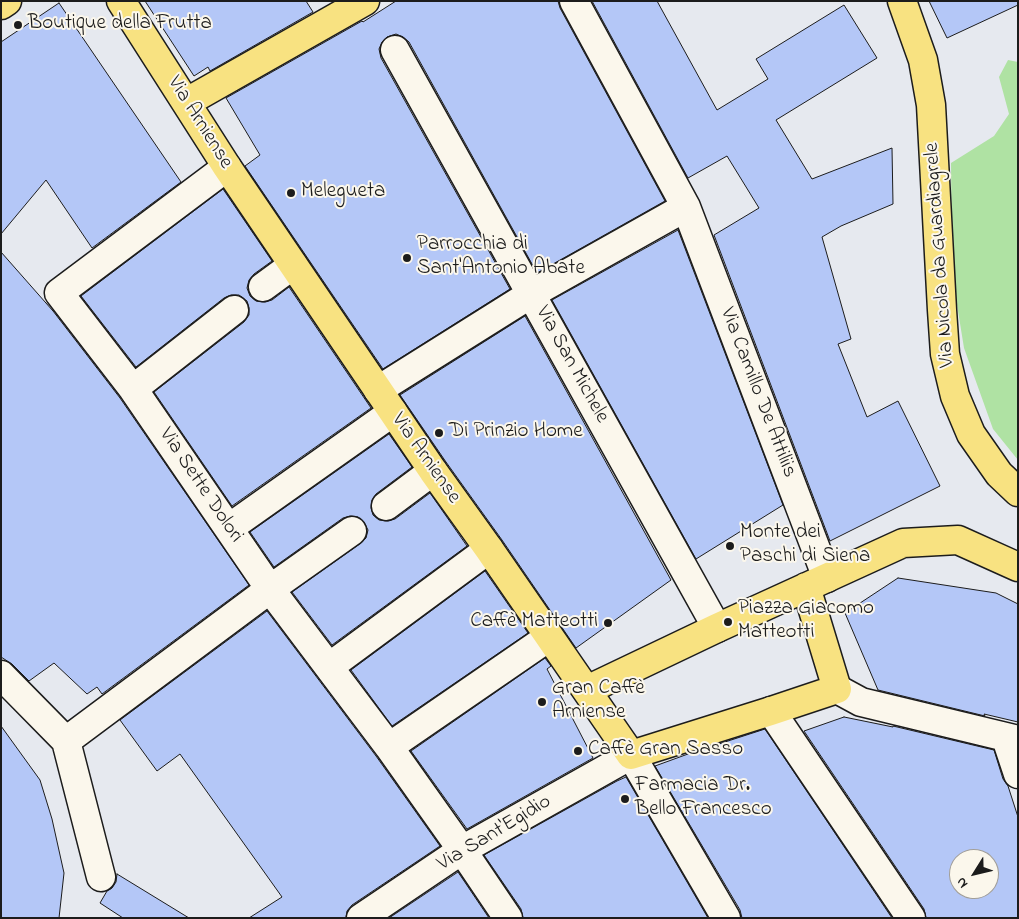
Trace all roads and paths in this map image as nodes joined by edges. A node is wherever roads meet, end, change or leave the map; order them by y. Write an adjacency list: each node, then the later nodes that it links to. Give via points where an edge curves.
1 (7, 1): 6 (main road)
2 (121, 1): 8 (main road, Via Arniense)
3 (365, 1): 8 (main road)
4 (574, 1): 10 (street, Via Camillo De Attiliis)
5 (902, 1): 19 (main road, Via Nicola da Guardiagrele, via 923,60 931,106 945,345 955,396 971,434 999,474)
6 (1, 5)
7 (394, 50): 13 (street, Via San Michele)
8 (187, 102): 9 (main road, Via Arniense)
9 (227, 167): 11 (main road, Via Arniense); 15 (street, Via Sette Dolori, via 58,293)
10 (686, 207): 13 (street); 25 (street, Via Camillo De Attiliis)
11 (293, 265): 12 (street); 16 (main road, Via Arniense)
12 (263, 287)
13 (531, 294): 16 (street); 27 (street, Via San Michele)
14 (234, 310): 15 (street)
15 (134, 389): 21 (street, Via Sette Dolori)
16 (378, 390): 17 (main road, Via Arniense)
17 (393, 412): 18 (main road, Via Arniense); 21 (street)
18 (433, 471): 20 (street); 23 (main road, Via Arniense)
19 (1018, 492)
20 (386, 506)
21 (228, 528): 26 (street, Via Sette Dolori)
22 (352, 531): 26 (street)
23 (489, 549): 28 (main road, Via Arniense); 29 (street)
24 (1018, 567): 25 (main road, via 958,540 903,543)
25 (817, 583): 27 (main road); 31 (main road)
26 (270, 589): 29 (street, Via Sette Dolori); 35 (street)
27 (717, 628): 32 (main road)
28 (549, 637): 32 (main road, Via Arniense); 36 (street)
29 (329, 667): 36 (street, Via Sette Dolori)
30 (1, 676): 35 (street)
31 (837, 689): 33 (main road); 34 (street, via 861,702)
32 (587, 690): 37 (main road, Via Arniense)
33 (771, 712): 37 (main road); 44 (street)
34 (1012, 739): 38 (street)
35 (66, 742): 40 (street)
36 (390, 748): 39 (street, Via Sette Dolori)
37 (631, 755): 39 (street, Via Sant'Egidio); 43 (street, Via Arniense)
38 (1018, 774)
39 (462, 850): 41 (street, Via Sant'Egidio); 42 (street, Via Sette Dolori)
40 (101, 877)
41 (361, 918)
42 (508, 918)
43 (726, 918)
44 (911, 918)

